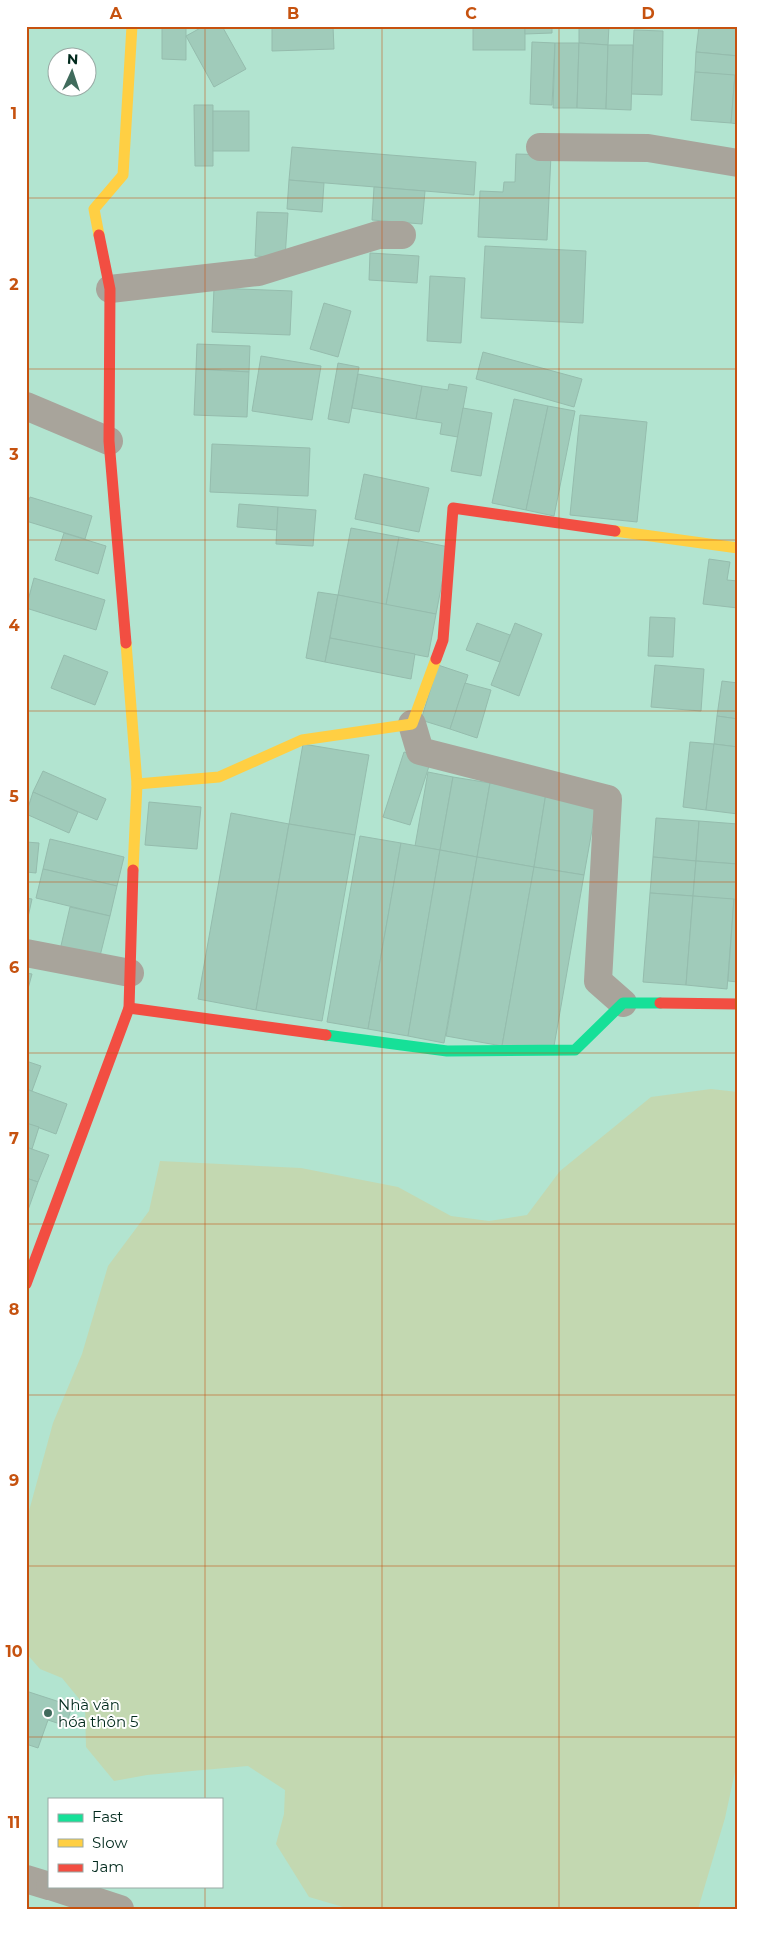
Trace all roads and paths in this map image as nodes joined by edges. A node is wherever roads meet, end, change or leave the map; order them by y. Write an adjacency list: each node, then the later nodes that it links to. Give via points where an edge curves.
1 (132, 26): 5 (street, via 123,175 94,209)
2 (540, 147): 3 (street, via 648,148)
3 (738, 163)
4 (402, 235): 5 (street, via 378,235 258,272)
5 (110, 289): 7 (street)
6 (26, 406): 7 (street)
7 (109, 441): 10 (street)
8 (738, 548): 9 (street, via 453,508 443,640)
9 (412, 724): 10 (street, via 302,740 219,777); 13 (street, via 420,752 608,799 598,981)
10 (138, 784): 12 (street)
11 (26, 952): 12 (street)
12 (130, 973): 15 (street)
13 (623, 1003): 14 (street); 15 (street, via 575,1050 447,1051)
14 (738, 1004)
15 (129, 1008): 16 (street)
16 (26, 1284)
17 (26, 1879): 18 (street)
18 (48, 1886)
19 (55, 1888): 20 (street)
20 (120, 1909)

